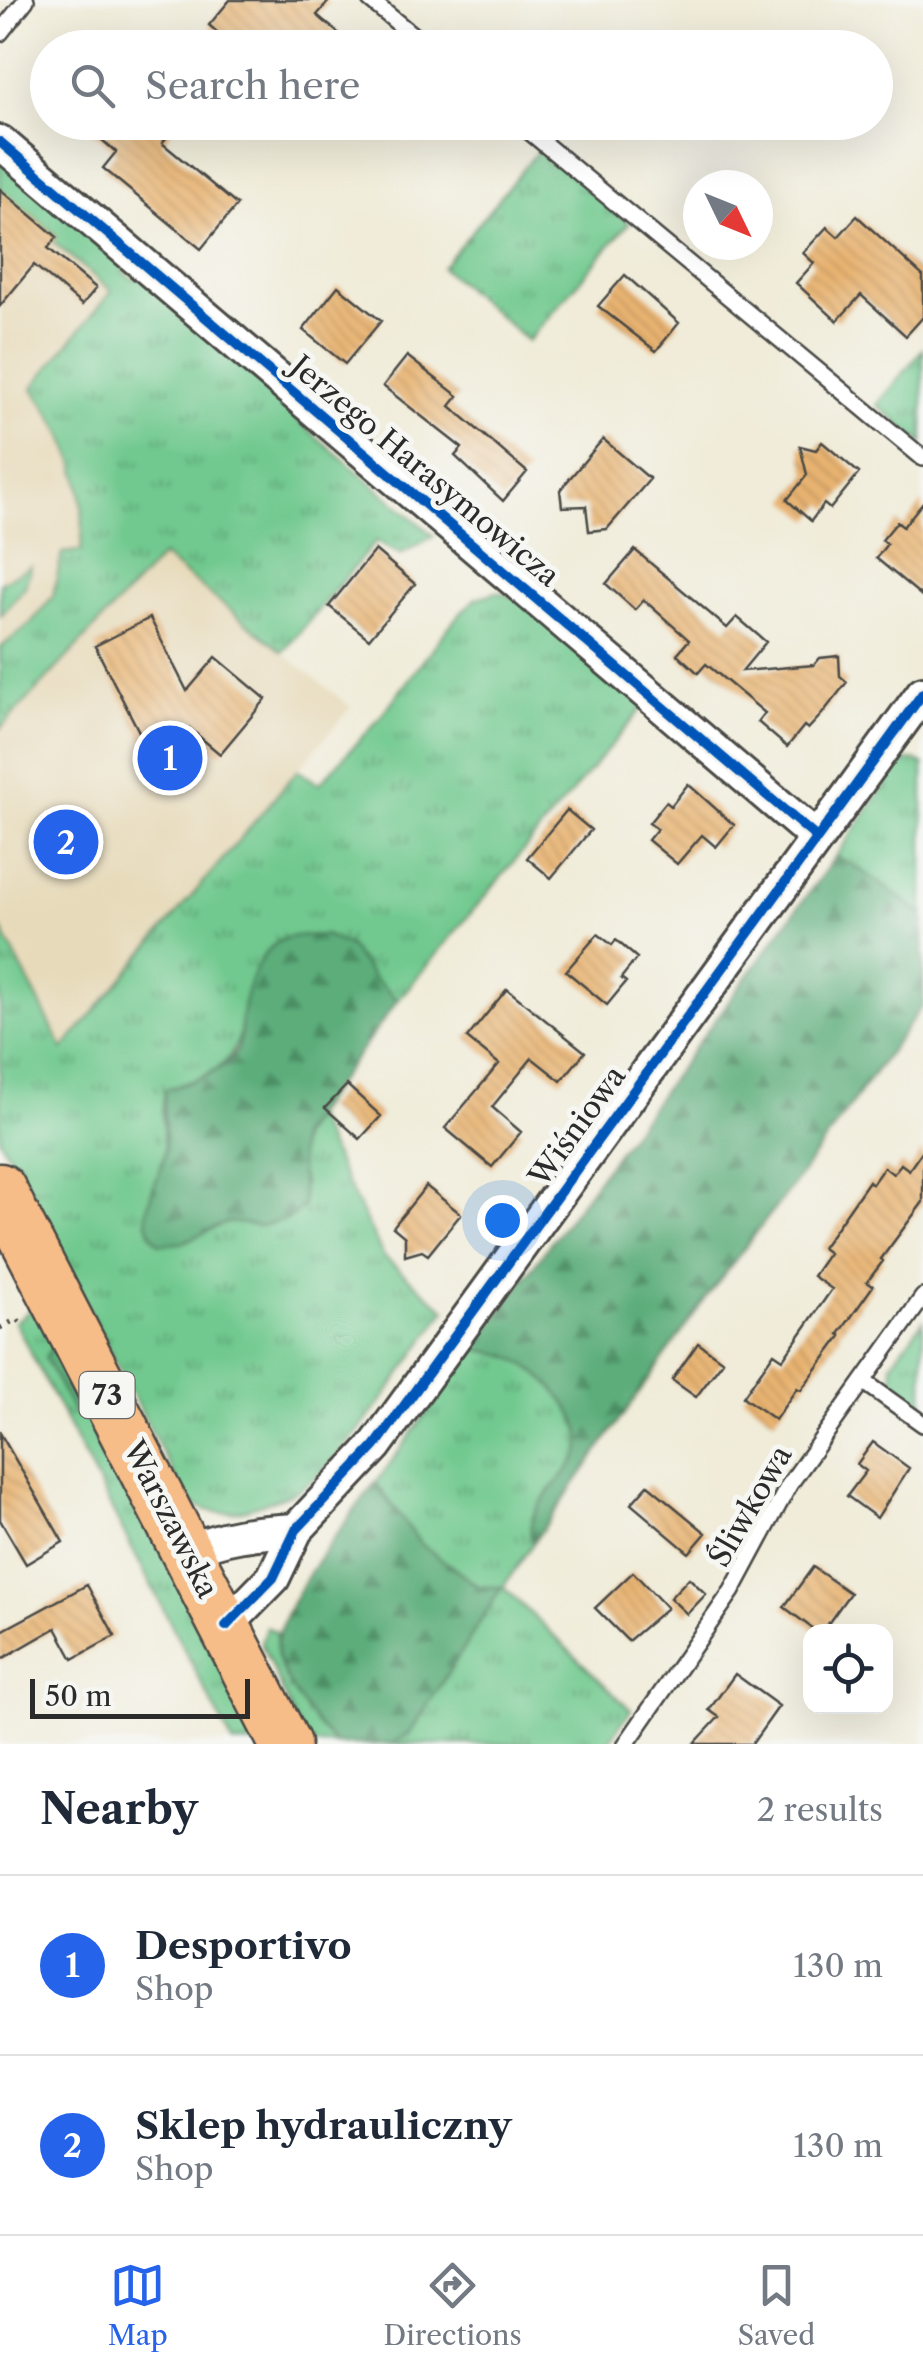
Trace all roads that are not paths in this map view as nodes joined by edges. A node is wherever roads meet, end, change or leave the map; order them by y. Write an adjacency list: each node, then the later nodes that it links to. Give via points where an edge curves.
1 (26, 0): 4 (lane)
2 (370, 0): 3 (lane)
3 (406, 30)
4 (0, 33)
5 (540, 140): 7 (lane)
6 (0, 142): 10 (street, Jerzego Harasymowicza)
7 (923, 458)
8 (923, 693): 9 (street, Wiśniowa)
9 (910, 737): 10 (street, Wiśniowa)
10 (817, 838): 15 (street, Wiśniowa, via 374,1446)
11 (0, 1189): 16 (main road, Warszawska / 73)
12 (923, 1297): 13 (lane, Śliwkowa)
13 (862, 1382): 14 (lane); 19 (lane, Śliwkowa, via 789,1485 732,1591)
14 (923, 1424)
15 (296, 1530): 16 (street, via 254,1532); 17 (street, Wiśniowa, via 272,1578)
16 (188, 1552): 17 (main road, Warszawska / 73)
17 (226, 1626): 18 (main road, Warszawska / 73)
18 (285, 1744)
19 (626, 1744)

